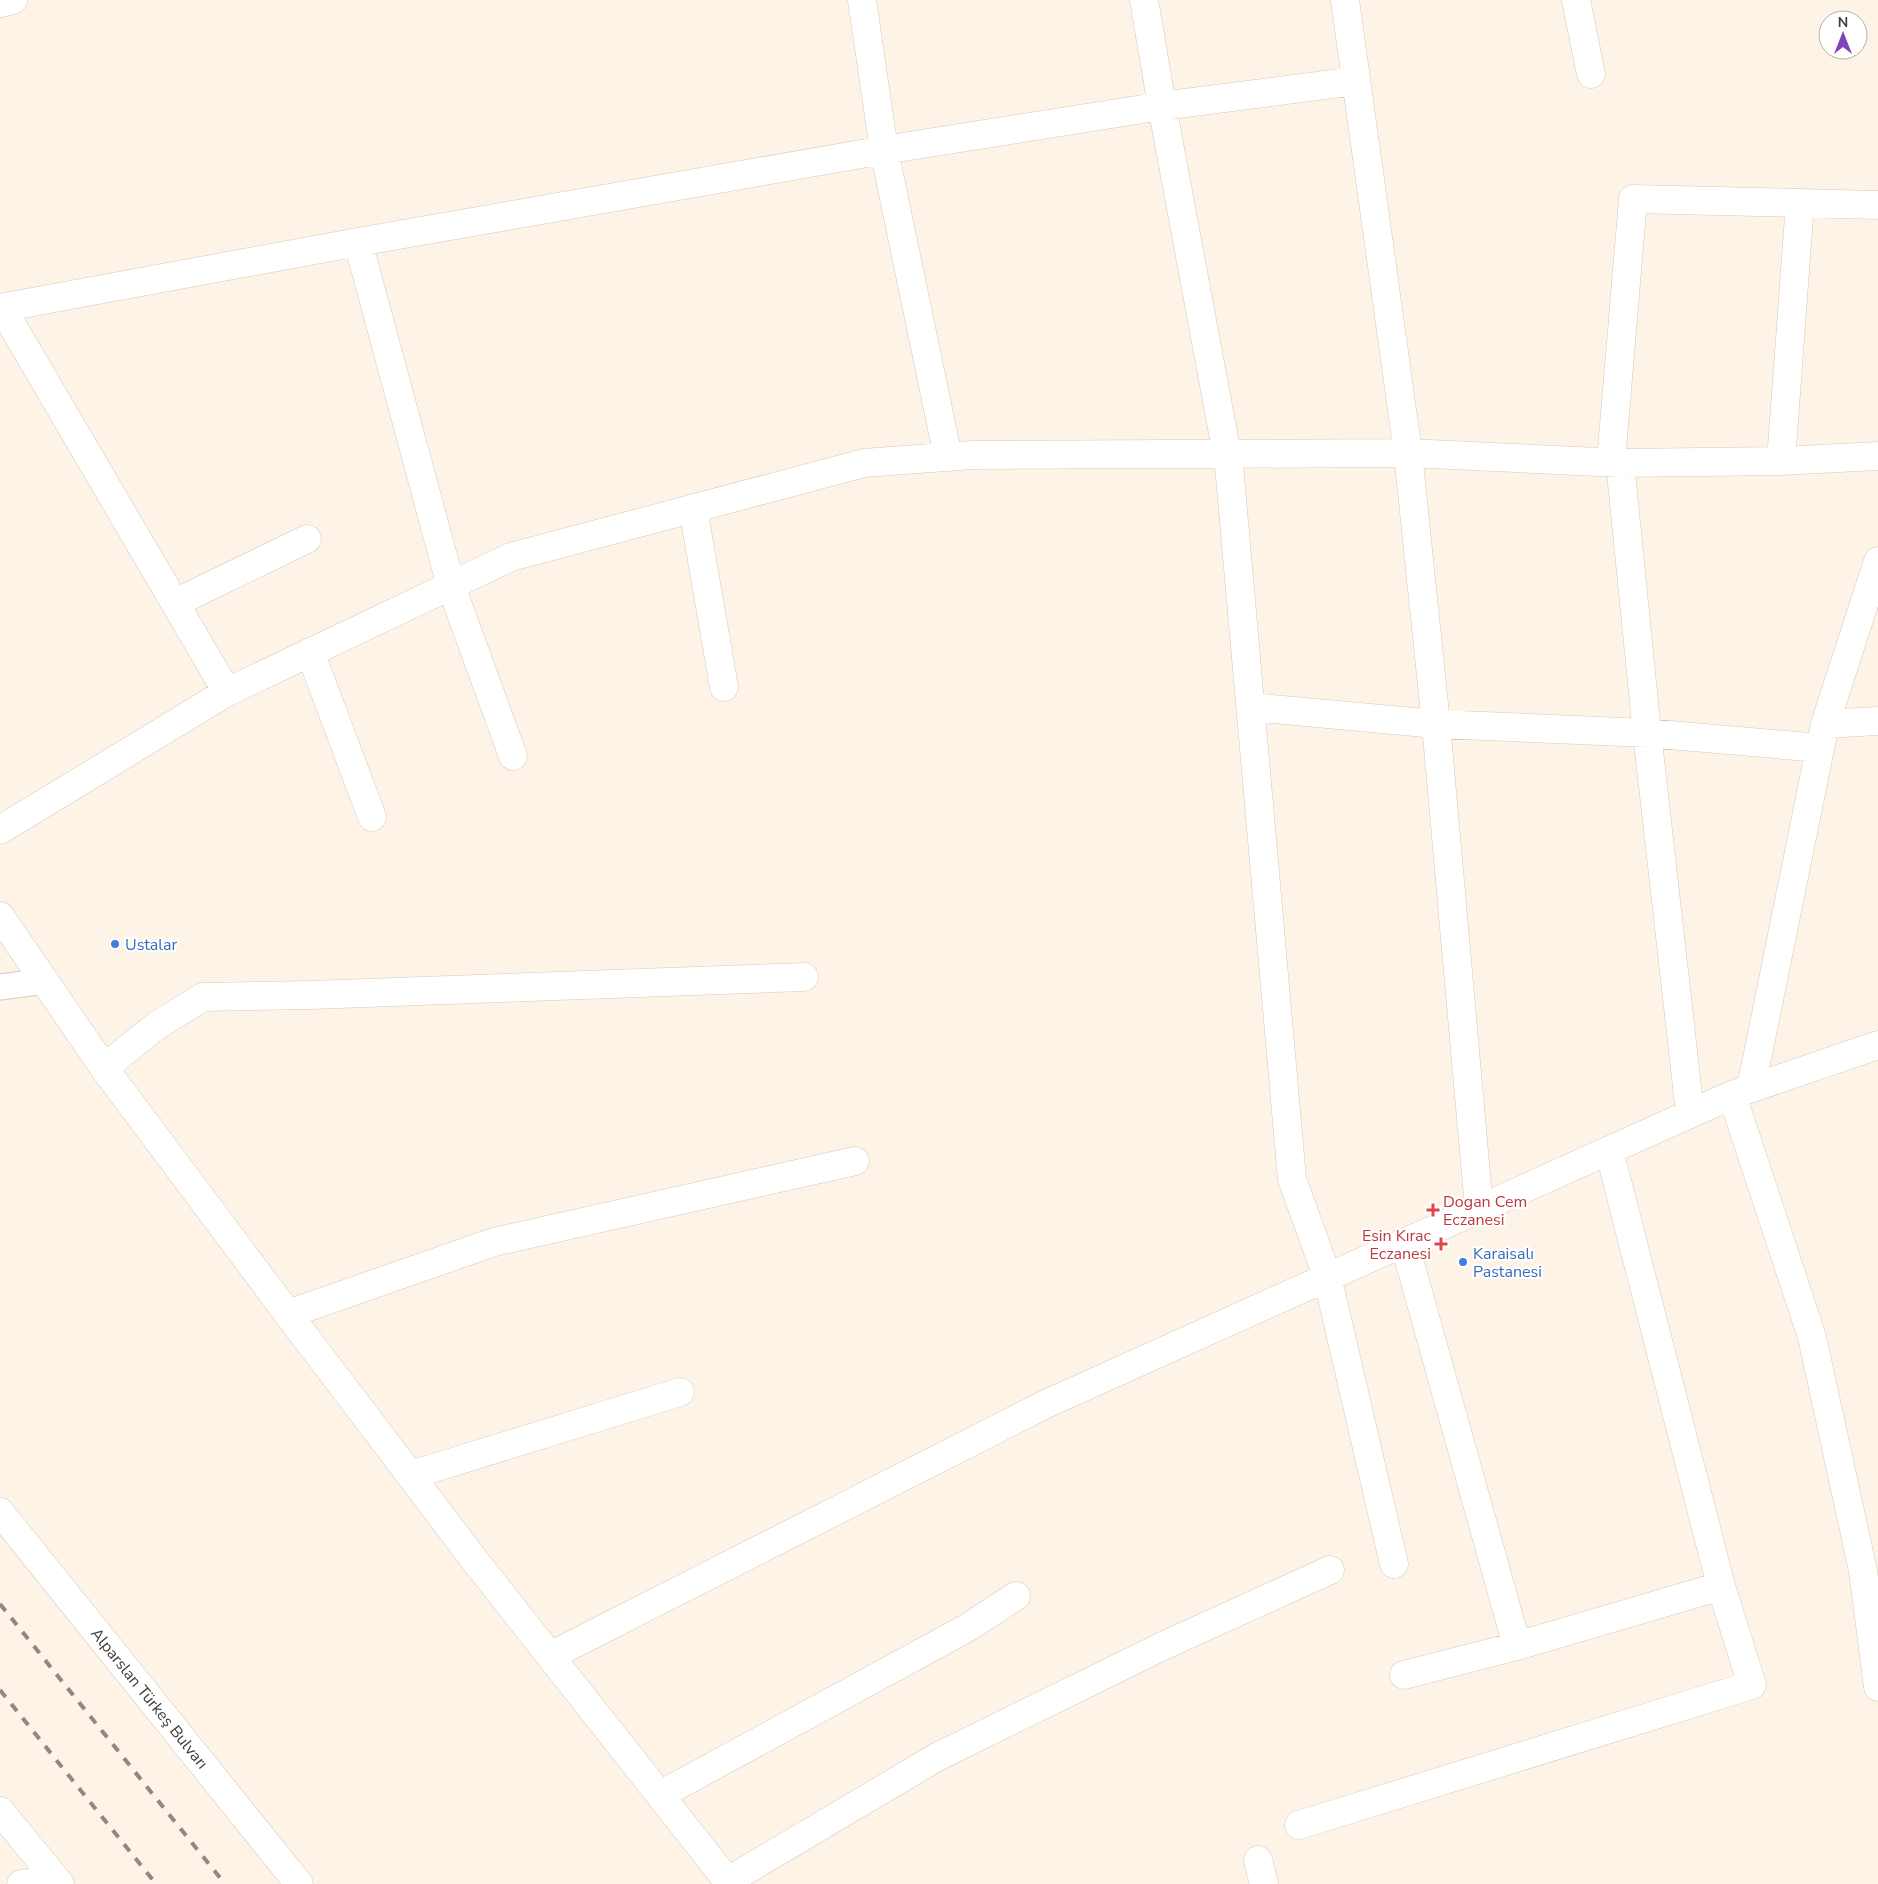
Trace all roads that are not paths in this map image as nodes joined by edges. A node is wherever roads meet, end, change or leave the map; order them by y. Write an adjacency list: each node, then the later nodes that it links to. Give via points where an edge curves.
1 (13, 0): 6 (street)
2 (862, 0): 10 (street)
3 (1144, 0): 9 (street)
4 (1345, 0): 8 (street)
5 (1576, 0): 7 (street)
6 (0, 3)
7 (1591, 74)
8 (1356, 81): 9 (street); 15 (street)
9 (1162, 106): 10 (street); 16 (street)
10 (884, 150): 13 (street); 18 (street)
11 (1800, 203): 12 (street); 19 (street); 20 (street, via 1633,199)
12 (1878, 206)
13 (358, 242): 14 (street); 24 (street)
14 (1, 308): 25 (street)
15 (1408, 453): 16 (street); 20 (street); 31 (street)
16 (1228, 454): 18 (street, via 972,454); 29 (street)
17 (1878, 456): 19 (street)
18 (948, 457): 21 (street, via 864,463)
19 (1782, 461): 20 (street)
20 (1615, 462): 32 (street)
21 (693, 508): 24 (street, via 511,557); 27 (street)
22 (307, 539): 25 (street)
23 (1877, 566): 33 (street)
24 (451, 586): 26 (street); 34 (street)
25 (175, 603): 28 (street)
26 (310, 652): 28 (street); 35 (street)
27 (724, 687)
28 (227, 692): 36 (street)
29 (1251, 707): 31 (street); 49 (street, via 1292,1179)
30 (1878, 721): 33 (street)
31 (1436, 724): 32 (street); 47 (street)
32 (1647, 733): 33 (street); 44 (street)
33 (1823, 736): 43 (street)
34 (513, 756)
35 (372, 817)
36 (0, 830)
37 (0, 916): 39 (street)
38 (804, 977): 42 (street, via 203,997 156,1026)
39 (44, 981): 40 (lane); 42 (street)
40 (0, 988)
41 (1878, 1045): 43 (street)
42 (104, 1068): 50 (street)
43 (1741, 1092): 44 (street); 61 (street, via 1812,1337 1863,1571)
44 (1690, 1113): 45 (street)
45 (1610, 1150): 47 (street); 56 (street)
46 (855, 1161): 50 (street, via 494,1242)
47 (1480, 1208): 48 (street)
48 (1404, 1242): 49 (street); 58 (street)
49 (1327, 1276): 54 (street); 59 (street, via 1046,1404)
50 (288, 1314): 52 (street)
51 (680, 1392): 52 (street)
52 (411, 1475): 59 (street)
53 (0, 1512): 68 (street, Alparslan Türkeş Bulvarı)
54 (1394, 1564)
55 (1330, 1570): 66 (street, via 1165,1645 937,1757)
56 (1721, 1586): 58 (street); 64 (street, via 1752,1685)
57 (1016, 1596): 62 (street, via 958,1633)
58 (1517, 1646): 60 (street)
59 (550, 1656): 62 (street)
60 (1404, 1675)
61 (1878, 1687)
62 (660, 1795): 66 (street)
63 (0, 1811): 65 (street)
64 (1299, 1825)
65 (58, 1881): 67 (street)
66 (729, 1882)
67 (21, 1884)
68 (299, 1884)

